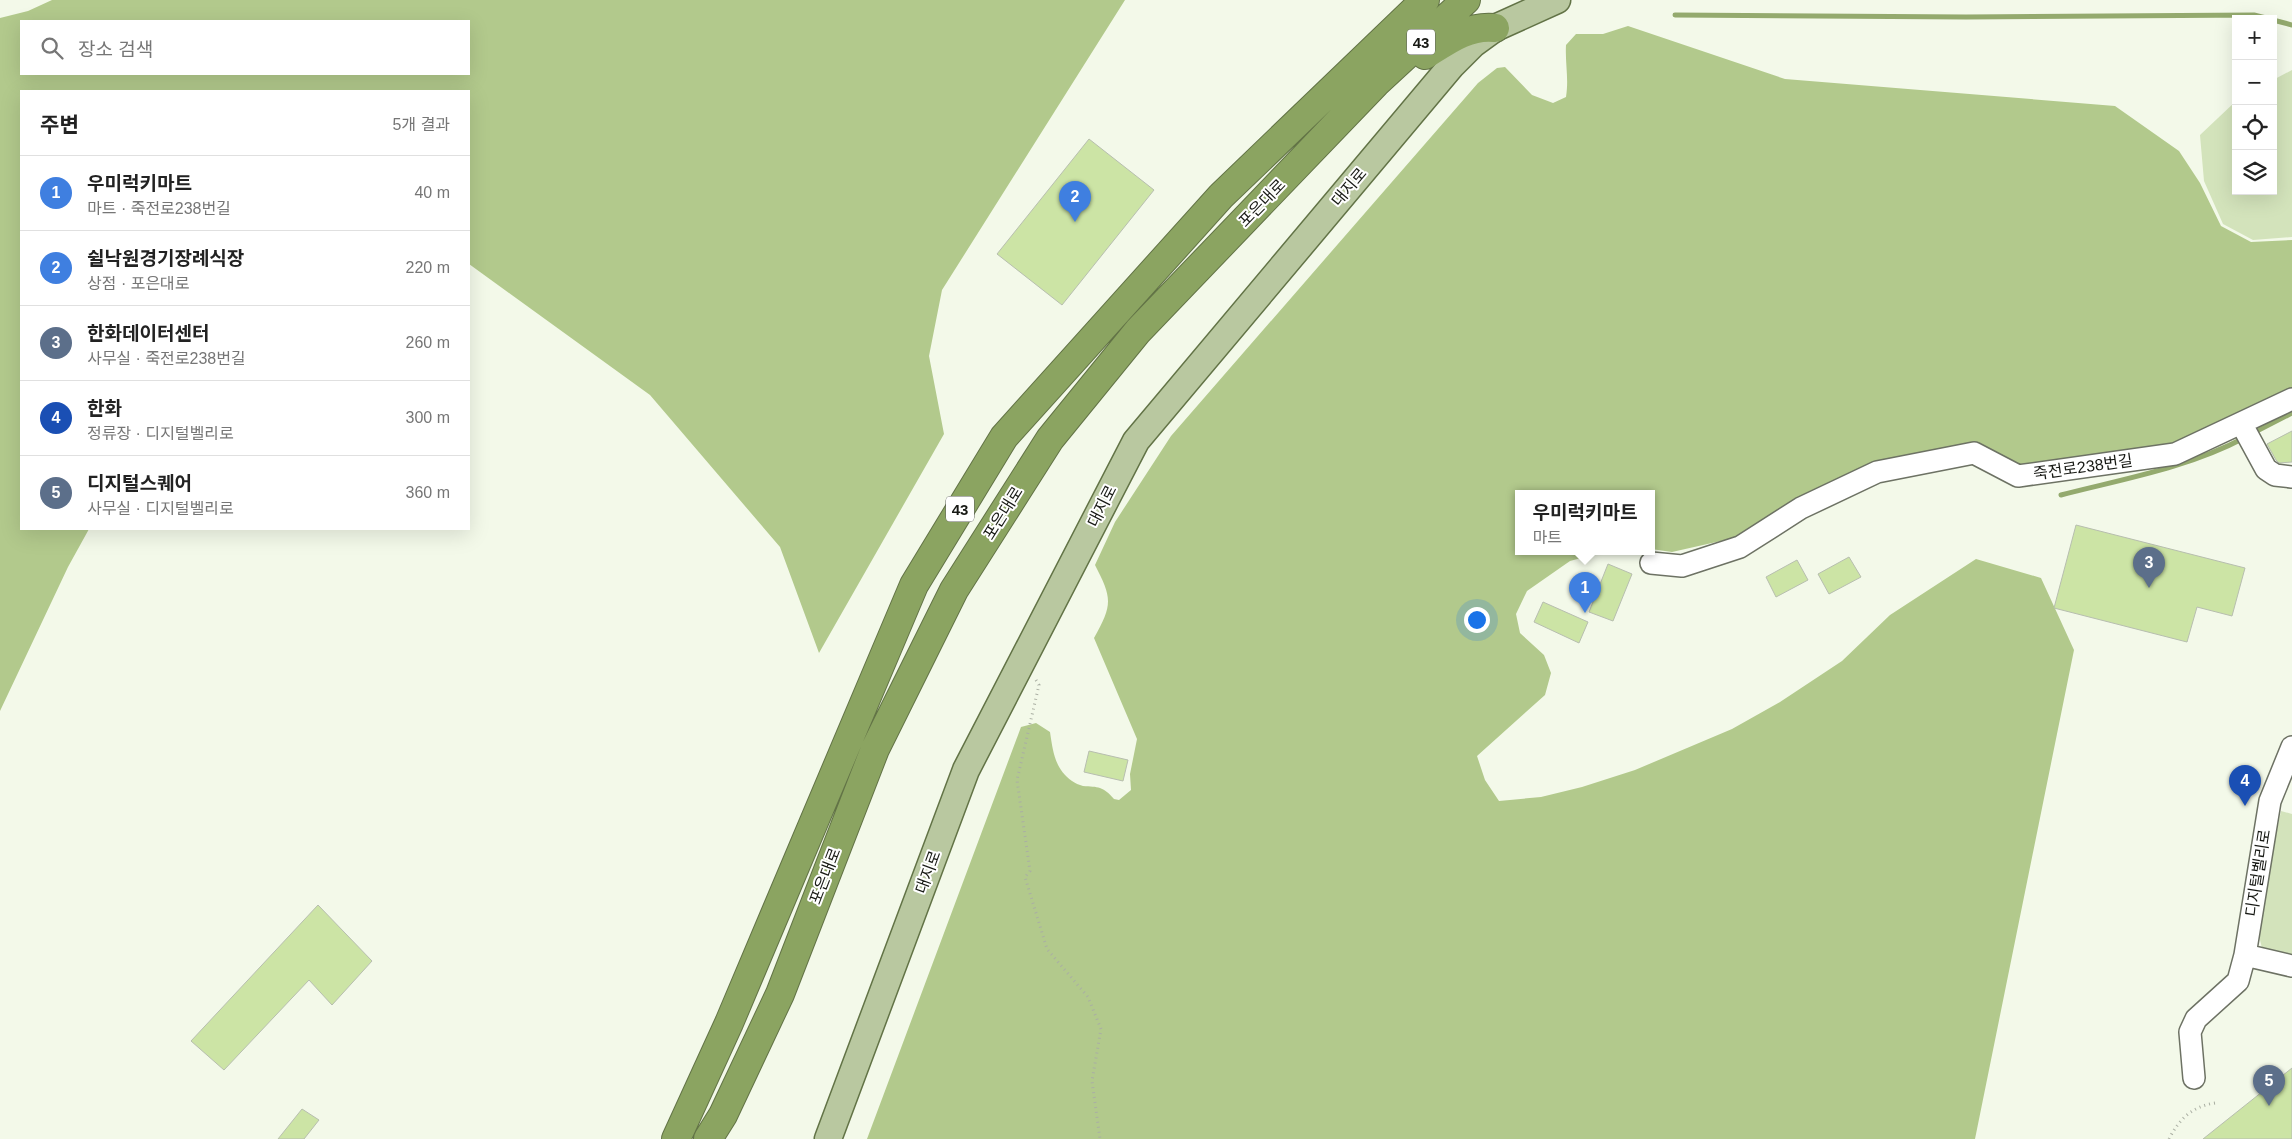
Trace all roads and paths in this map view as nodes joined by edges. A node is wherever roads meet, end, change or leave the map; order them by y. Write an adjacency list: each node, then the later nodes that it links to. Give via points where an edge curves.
1 (1425, 0): 16 (highway, 포은대로 / 43, via 1221,196 1004,438 914,585)
2 (1466, 0): 5 (highway, 포은대로 / 43)
3 (1558, 0): 4 (main road, 대지로)
4 (1495, 28): 5 (highway, via 1482,26 1459,34); 10 (main road, 대지로, via 1452,65 1136,441)
5 (1376, 83): 17 (highway, 포은대로 / 43, via 1138,331 1050,440 959,582 875,749 780,994 723,1115)
6 (2292, 399): 7 (street, 죽전로238번길)
7 (2241, 423): 8 (street, via 2266,469 2270,473); 9 (street, 죽전로238번길, via 2175,454 2018,476 1974,453 1877,472 1801,508 1740,548 1682,566)
8 (2292, 477)
9 (1651, 563)
10 (1025, 656): 18 (main road, 대지로, via 966,770); 19 (path, via 1038,686 1017,780 1030,871 1025,877 1047,949 1088,997 1101,1029 1092,1081)
11 (2292, 747): 12 (street, 디지털벨리로, via 2270,801)
12 (2245, 955): 13 (street); 14 (street, 디지털벨리로, via 2238,981 2196,1019 2190,1032)
13 (2292, 966)
14 (2194, 1078)
15 (2215, 1103): 20 (path, via 2186,1114)
16 (676, 1139)
17 (708, 1139)
18 (828, 1139)
19 (1100, 1139)
20 (2170, 1139)

